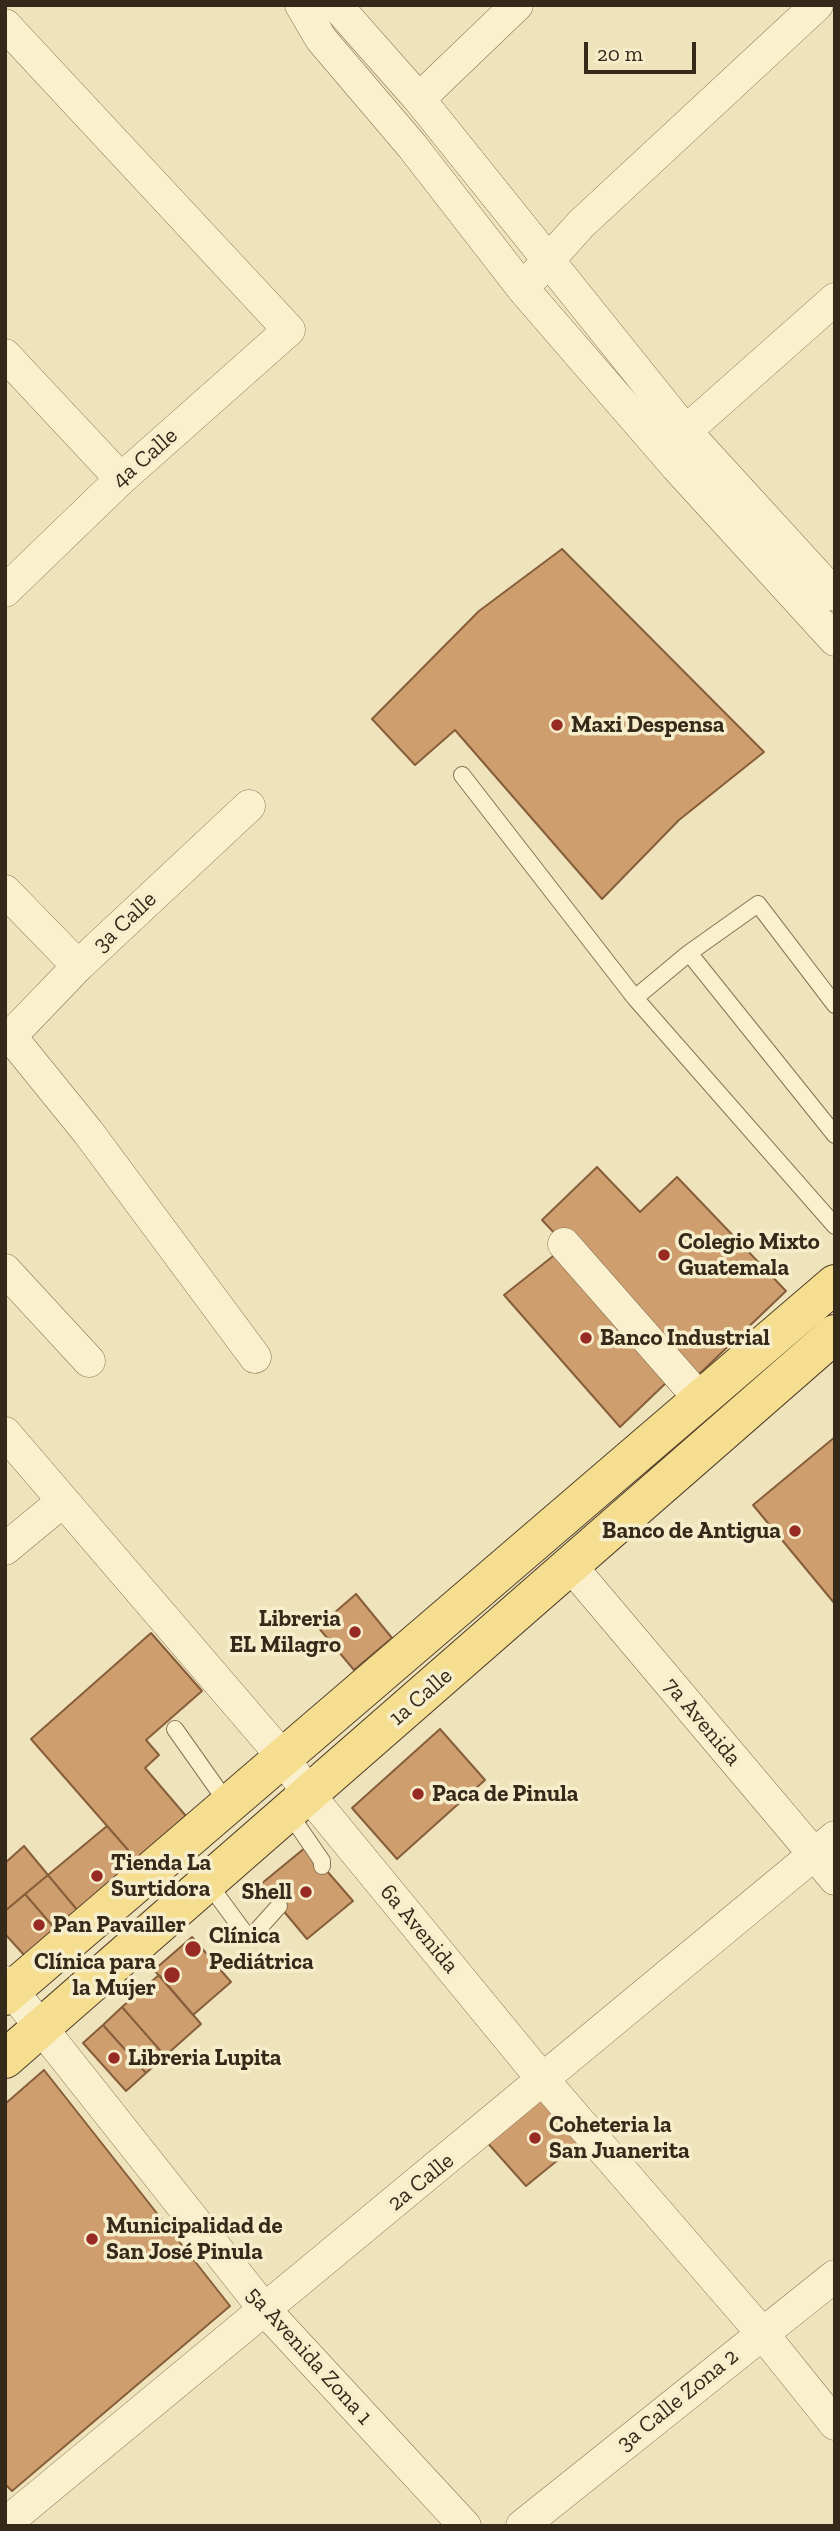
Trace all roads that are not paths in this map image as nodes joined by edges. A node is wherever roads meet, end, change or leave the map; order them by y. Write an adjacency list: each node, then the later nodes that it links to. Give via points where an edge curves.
1 (301, 5): 8 (street, via 321,39 412,146)
2 (336, 5): 6 (street)
3 (517, 5): 6 (street)
4 (817, 5): 7 (street)
5 (5, 25): 12 (street, 4a Calle, via 289,330)
6 (419, 99): 7 (street)
7 (547, 261): 8 (street); 11 (street)
8 (523, 289): 11 (street)
9 (835, 299): 11 (street)
10 (5, 355): 12 (street)
11 (675, 442): 14 (street); 15 (street)
12 (121, 479): 13 (street, 4a Calle)
13 (5, 591)
14 (834, 593)
15 (835, 640)
16 (461, 775): 21 (lane)
17 (249, 806): 20 (street, 3a Calle)
18 (5, 891): 20 (street)
19 (689, 953): 21 (lane); 22 (lane, via 758,904); 24 (lane)
20 (78, 966): 23 (street, 3a Calle)
21 (635, 998): 25 (lane)
22 (835, 1005)
23 (8, 1039): 30 (street, via 88,1132)
24 (835, 1135)
25 (835, 1226)
26 (564, 1244): 32 (street)
27 (5, 1270): 31 (street)
28 (821, 1295): 29 (street); 32 (main road, 1a Calle)
29 (834, 1335): 33 (main road, 1a Calle)
30 (255, 1357)
31 (89, 1361)
32 (700, 1399): 33 (main road, via 721,1408); 39 (main road, 1a Calle)
33 (726, 1429): 37 (main road, 1a Calle)
34 (5, 1433): 35 (street, 6a Avenida)
35 (63, 1501): 36 (street); 39 (street, 6a Avenida)
36 (5, 1549)
37 (569, 1565): 41 (main road, 1a Calle); 42 (street, 7a Avenida)
38 (175, 1729): 40 (lane)
39 (283, 1757): 40 (main road, 1a Calle); 41 (street, 6a Avenida)
40 (228, 1804): 47 (main road, 1a Calle)
41 (299, 1804): 43 (lane); 45 (main road, 1a Calle); 50 (street, 6a Avenida)
42 (824, 1846): 44 (street, 7a Avenida); 50 (street, 2a Calle)
43 (322, 1866)
44 (835, 1879)
45 (208, 1883): 46 (lane, via 247,1936); 48 (main road, 1a Calle)
46 (279, 1906)
47 (7, 1990): 48 (street, 5a Avenida Zona 1)
48 (40, 2028): 49 (main road, 1a Calle); 52 (street, 5a Avenida Zona 1)
49 (5, 2059)
50 (544, 2081): 52 (street, 2a Calle); 53 (street, 6a Avenida)
51 (835, 2276): 53 (street, 3a Calle Zona 2)
52 (265, 2310): 55 (street, 2a Calle); 56 (street, 5a Avenida Zona 1)
53 (761, 2333): 54 (street, 6a Avenida); 57 (street, 3a Calle Zona 2)
54 (835, 2424)
55 (5, 2524)
56 (465, 2526)
57 (522, 2526)

